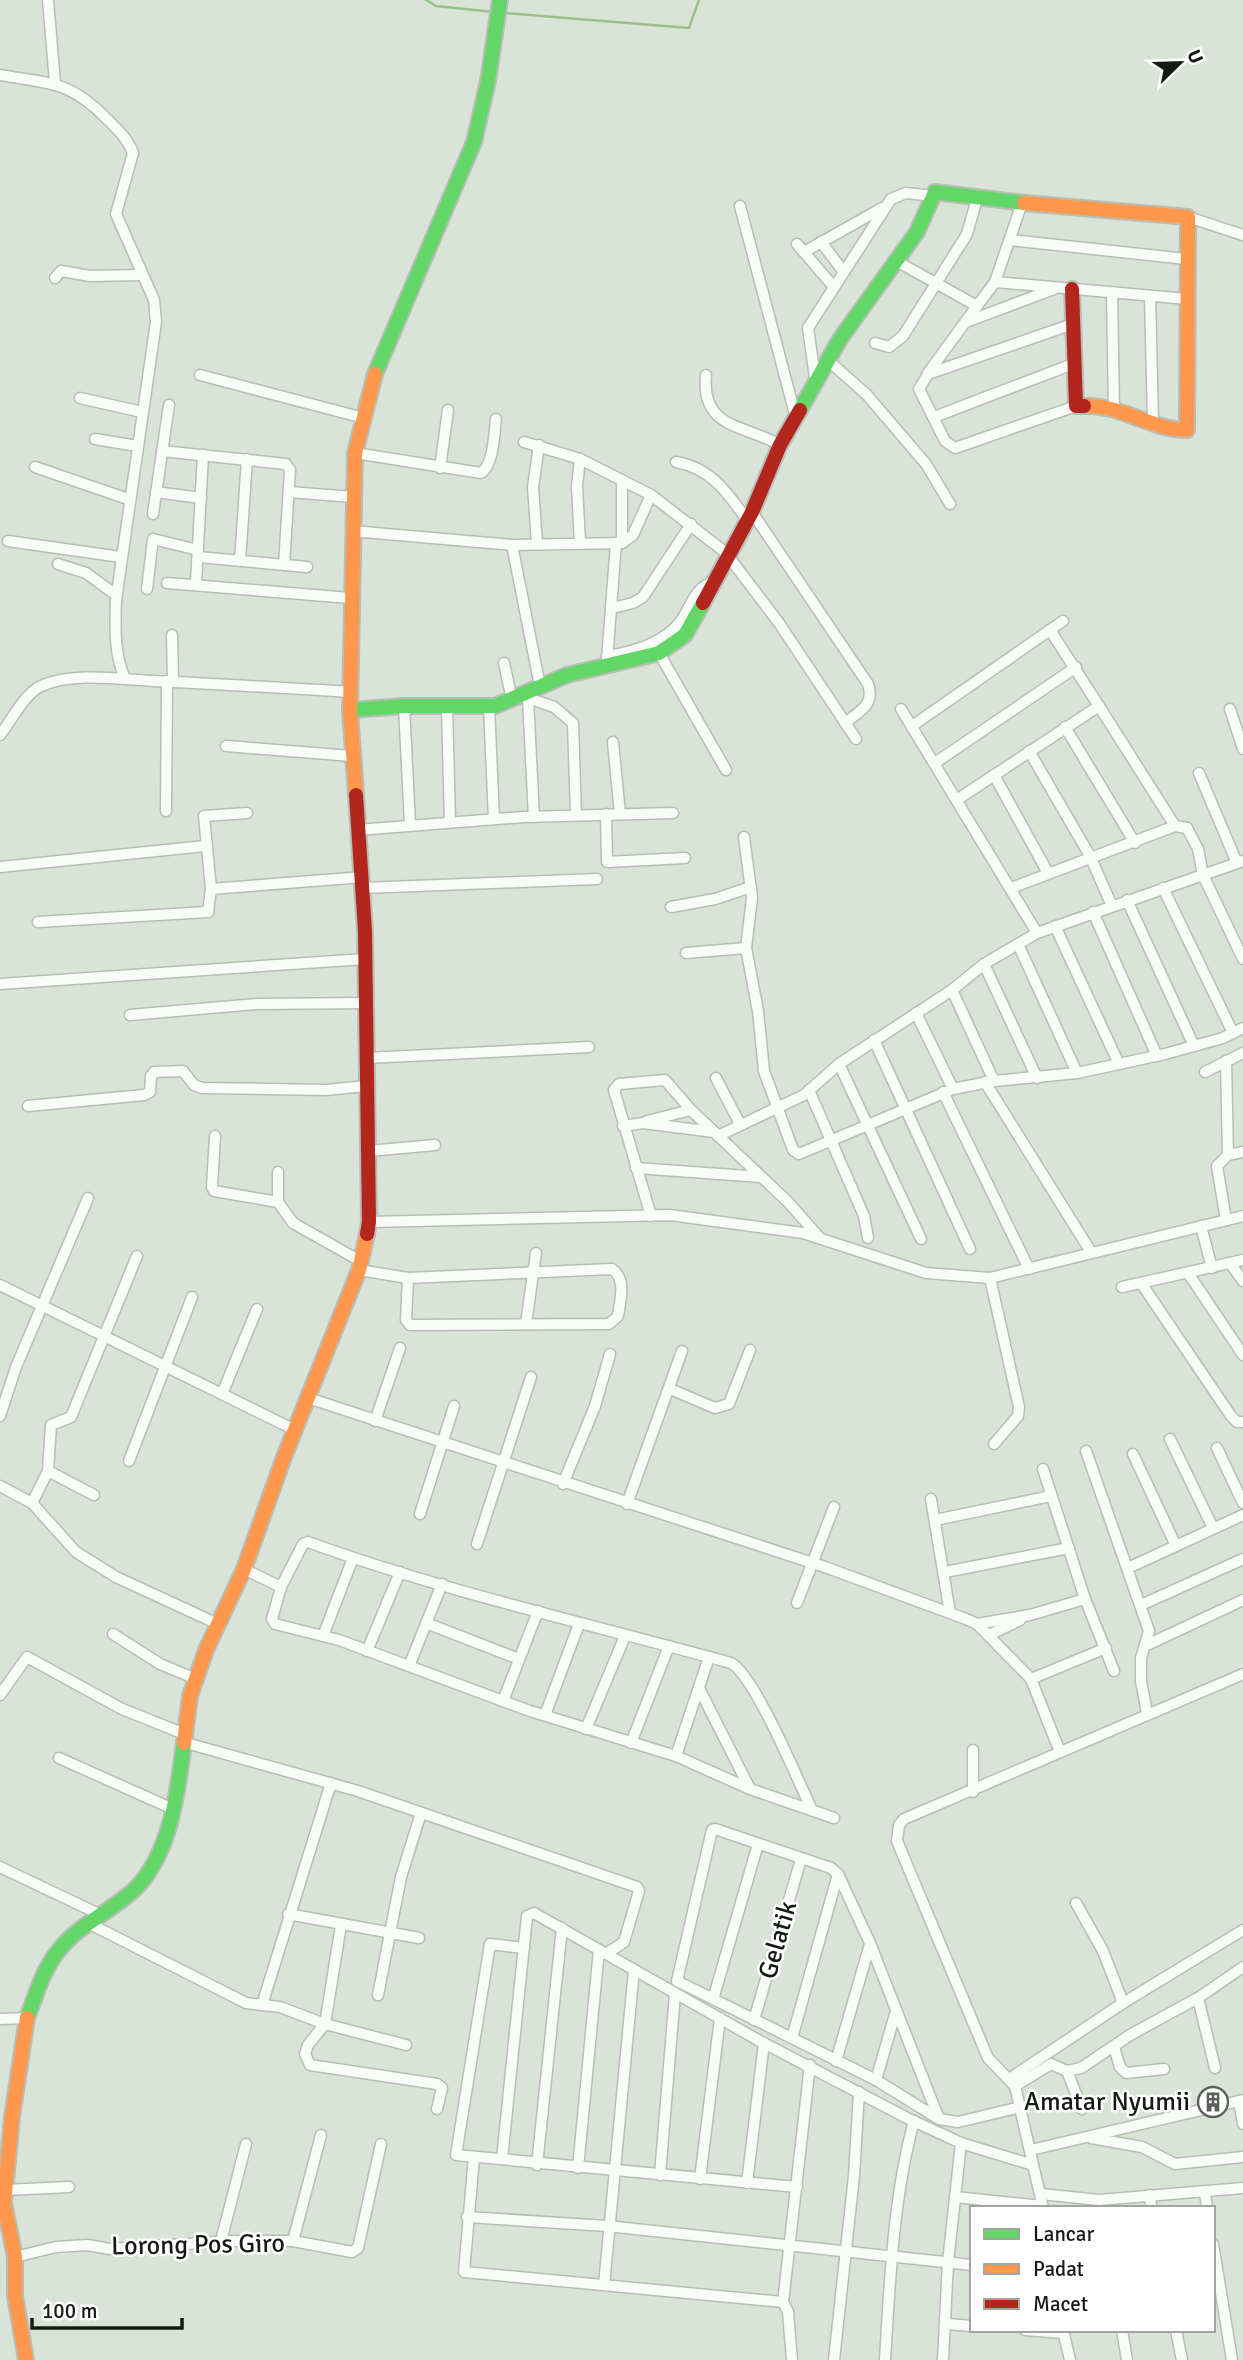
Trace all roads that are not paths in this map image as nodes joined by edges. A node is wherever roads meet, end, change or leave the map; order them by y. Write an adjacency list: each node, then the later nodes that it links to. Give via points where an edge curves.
1 (48, 0): 4 (street)
2 (500, 0): 42 (main road, via 484,98 467,163 373,370)
3 (0, 75): 4 (street)
4 (54, 83): 17 (street, via 90,102 131,147 134,160 116,214)
5 (934, 195): 6 (main road, via 935,191); 9 (street, via 897,194); 15 (main road)
6 (978, 195): 7 (main road); 20 (street, via 967,234)
7 (1022, 203): 10 (main road); 12 (street)
8 (740, 205): 44 (street)
9 (886, 206): 13 (street); 16 (street)
10 (1188, 217): 11 (street); 14 (main road)
11 (1243, 235)
12 (1010, 240): 14 (street); 19 (street)
13 (821, 242): 16 (street); 21 (street, via 801,248)
14 (1186, 259): 25 (main road)
15 (898, 262): 20 (street); 30 (main road, via 840,339)
16 (843, 271): 21 (street)
17 (142, 275): 18 (street, via 61,271); 41 (street, via 156,309)
18 (55, 278)
19 (995, 282): 22 (street); 26 (street)
20 (938, 284): 26 (street); 29 (street, via 898,342 887,348)
21 (833, 286): 35 (street, via 808,328)
22 (1065, 289): 23 (street); 27 (street); 28 (main road)
23 (1112, 293): 24 (street); 39 (street)
24 (1150, 296): 25 (street); 46 (street)
25 (1188, 299): 46 (main road, via 1188,430)
26 (977, 306): 27 (street)
27 (966, 322): 32 (street)
28 (1073, 324): 31 (main road); 32 (street)
29 (875, 343)
30 (830, 362): 35 (main road); 67 (street, via 867,394 926,464)
31 (1073, 364): 38 (main road); 43 (street)
32 (928, 374): 43 (street, via 919,389)
33 (200, 375): 42 (street)
34 (706, 375): 50 (street, via 707,404 714,415)
35 (816, 384): 44 (main road)
36 (80, 398): 41 (street)
37 (169, 405): 52 (street)
38 (1076, 406): 39 (main road); 43 (street, via 955,448 945,441)
39 (1114, 409): 46 (main road)
40 (448, 411): 59 (street)
41 (142, 412): 51 (street)
42 (360, 417): 53 (main road)
43 (934, 417)
44 (796, 418): 50 (main road)
45 (496, 419): 59 (street, via 486,469 473,474)
46 (1153, 423)
47 (95, 439): 51 (street)
48 (524, 442): 49 (street)
49 (539, 445): 56 (street); 73 (street, via 533,487)
50 (780, 445): 69 (main road)
51 (137, 446): 66 (street)
52 (162, 451): 54 (street); 61 (street)
53 (355, 453): 59 (street); 64 (main road)
54 (203, 455): 55 (street); 65 (street)
55 (247, 459): 62 (street, via 286,464); 80 (street)
56 (580, 459): 60 (street); 74 (street)
57 (676, 462): 69 (street, via 694,465 714,478)
58 (35, 467): 66 (street)
59 (440, 468)
60 (622, 481): 63 (street); 75 (street)
61 (156, 492): 65 (street); 68 (street)
62 (289, 492): 64 (street); 82 (street)
63 (650, 495): 70 (street); 75 (street, via 633,535)
64 (353, 497): 71 (main road)
65 (201, 498): 77 (street)
66 (128, 499): 79 (street)
67 (950, 504)
68 (153, 514)
69 (750, 516): 78 (main road); 110 (street, via 868,684 869,704)
70 (691, 524): 78 (street); 90 (street, via 643,597)
71 (352, 531): 76 (street); 89 (main road)
72 (8, 541): 79 (street)
73 (537, 542): 74 (street); 76 (street)
74 (580, 543): 75 (street)
75 (619, 543): 90 (street)
76 (512, 545): 101 (street)
77 (198, 554): 80 (street); 86 (street); 87 (street, via 153,539)
78 (729, 556): 84 (main road); 110 (street)
79 (121, 557): 88 (street)
80 (240, 561): 82 (street)
81 (58, 565): 88 (street, via 86,573)
82 (284, 565): 83 (street)
83 (307, 567)
84 (713, 582): 94 (main road, via 685,635); 95 (street, via 702,586 680,623 668,633)
85 (167, 583): 86 (street)
86 (196, 583): 89 (street)
87 (147, 589)
88 (116, 595): 98 (street, via 115,630)
89 (350, 598): 100 (main road)
90 (612, 608): 95 (street)
91 (1063, 621): 92 (street)
92 (1050, 630): 97 (street); 111 (street)
93 (172, 635): 99 (street)
94 (659, 653): 95 (main road); 121 (street)
95 (607, 660): 101 (main road)
96 (504, 663): 102 (street)
97 (1076, 667): 106 (street); 120 (street)
98 (124, 679): 99 (street); 113 (street, via 39,687)
99 (170, 681): 100 (street); 125 (street)
100 (350, 692): 109 (main road)
101 (531, 692): 102 (main road); 130 (street, via 573,723); 131 (street)
102 (512, 700): 105 (main road)
103 (404, 706): 104 (main road); 109 (main road); 134 (street)
104 (447, 706): 105 (main road); 133 (street)
105 (489, 706): 132 (street)
106 (1099, 706): 112 (street); 135 (street)
107 (901, 709): 111 (street)
108 (1230, 709): 117 (street)
109 (350, 710): 119 (main road)
110 (845, 723): 114 (street)
111 (912, 726): 120 (street)
112 (1065, 726): 118 (street); 138 (street)
113 (0, 735)
114 (856, 739)
115 (613, 742): 129 (street)
116 (226, 746): 119 (street)
117 (1243, 749)
118 (1029, 751): 123 (street); 140 (street)
119 (352, 756): 136 (main road)
120 (936, 763): 124 (street)
121 (726, 770)
122 (1199, 773): 142 (street)
123 (994, 775): 124 (street); 144 (street)
124 (958, 799): 149 (street)
125 (166, 811)
126 (247, 813): 139 (street, via 204,816)
127 (673, 813): 129 (street)
128 (606, 814): 129 (street); 130 (street); 141 (street, via 607,862)
129 (620, 814)
130 (576, 816): 131 (street)
131 (534, 817): 132 (street)
132 (494, 819): 133 (street)
133 (450, 822): 134 (street)
134 (410, 824): 136 (street)
135 (1175, 826): 138 (street); 145 (street, via 1192,834)
136 (358, 830): 147 (main road)
137 (744, 837): 148 (street)
138 (1135, 843): 140 (street)
139 (205, 846): 143 (street); 151 (street)
140 (1090, 856): 144 (street); 153 (street)
141 (685, 858)
142 (1240, 862): 145 (street)
143 (0, 867)
144 (1048, 873): 149 (street)
145 (1203, 875): 150 (street); 162 (street)
146 (597, 878): 147 (street)
147 (363, 882): 151 (street); 163 (main road)
148 (751, 887): 154 (street); 160 (street)
149 (1011, 888): 158 (street)
150 (1163, 888): 152 (street); 170 (street)
151 (211, 889): 156 (street, via 208,912)
152 (1127, 900): 153 (street); 172 (street)
153 (1112, 906): 155 (street)
154 (671, 907)
155 (1093, 912): 157 (street); 175 (street)
156 (38, 922)
157 (1055, 926): 158 (street); 179 (street)
158 (1037, 933): 159 (street)
159 (1018, 944): 164 (street); 181 (street)
160 (746, 948): 161 (street); 189 (street, via 765,1079)
161 (686, 953)
162 (1243, 958)
163 (366, 959): 165 (street); 167 (main road)
164 (984, 964): 166 (street); 183 (street)
165 (0, 984)
166 (953, 990): 168 (street); 184 (street)
167 (366, 1003): 169 (street, via 257,1004); 176 (main road)
168 (916, 1013): 171 (street); 187 (street)
169 (130, 1014)
170 (1238, 1030): 172 (street)
171 (874, 1040): 178 (street); 190 (street)
172 (1194, 1046): 175 (street)
173 (589, 1047): 176 (street)
174 (1243, 1053): 177 (street)
175 (1157, 1056): 179 (street)
176 (366, 1058): 185 (main road)
177 (1226, 1061): 180 (street); 202 (street)
178 (839, 1064): 186 (street); 195 (street)
179 (1119, 1064): 181 (street)
180 (1205, 1072)
181 (1077, 1073): 183 (street)
182 (716, 1078): 193 (street)
183 (1037, 1078): 184 (street)
184 (989, 1081): 187 (street); 217 (street)
185 (366, 1086): 188 (street, via 326,1090 202,1088 183,1071 156,1072 150,1076 150,1092 144,1095); 200 (main road)
186 (809, 1090): 189 (street); 198 (street)
187 (948, 1090): 190 (street); 224 (street)
188 (27, 1106)
189 (775, 1107): 193 (street); 198 (street, via 793,1150 804,1153)
190 (905, 1107): 195 (street); 216 (street)
191 (691, 1110): 192 (street); 194 (street, via 665,1080 619,1084 614,1090); 196 (street)
192 (643, 1123): 194 (street); 196 (street)
193 (740, 1125): 196 (street)
194 (623, 1126): 203 (street)
195 (866, 1126): 198 (street); 215 (street)
196 (716, 1134): 205 (street)
197 (215, 1136): 207 (street, via 214,1191)
198 (831, 1142): 213 (street, via 864,1216)
199 (435, 1145): 200 (street)
200 (368, 1151): 211 (main road)
201 (1243, 1152): 202 (street)
202 (1228, 1155): 210 (street, via 1217,1166)
203 (636, 1168): 205 (street); 208 (street)
204 (278, 1172): 207 (street)
205 (761, 1177): 214 (street)
206 (88, 1198): 234 (street)
207 (278, 1202): 222 (street, via 293,1223)
208 (651, 1216): 211 (street); 214 (street, via 726,1220)
209 (1243, 1216): 210 (street)
210 (1226, 1220): 212 (street)
211 (369, 1222): 222 (main road)
212 (1201, 1226): 217 (street); 223 (street)
213 (868, 1238)
214 (820, 1239): 228 (street, via 926,1273)
215 (921, 1239)
216 (970, 1249)
217 (1091, 1252): 224 (street)
218 (536, 1253): 225 (street)
219 (137, 1256): 237 (street)
220 (1243, 1260): 221 (street)
221 (1230, 1263): 223 (street); 229 (street)
222 (361, 1266): 227 (street); 247 (main road)
223 (1212, 1268): 226 (street)
224 (1029, 1269): 228 (street)
225 (535, 1271): 227 (street); 236 (street); 236 (street, via 615,1271 621,1281 618,1316 609,1324)
226 (1188, 1273): 230 (street); 242 (street)
227 (408, 1278): 236 (street, via 408,1324)
228 (990, 1278): 255 (street, via 1019,1407 1018,1416)
229 (1243, 1282)
230 (1141, 1283): 232 (street); 251 (street, via 1231,1416)
231 (0, 1285): 234 (street)
232 (1122, 1287)
233 (192, 1297): 243 (street)
234 (43, 1306): 237 (street); 249 (street)
235 (257, 1310): 246 (street)
236 (526, 1323)
237 (103, 1335): 243 (street); 262 (street, via 71,1417 51,1425)
238 (400, 1348): 250 (street)
239 (750, 1350): 245 (street, via 729,1404 722,1408)
240 (682, 1351): 245 (street)
241 (610, 1354): 263 (street, via 595,1406)
242 (1243, 1355)
243 (164, 1365): 246 (street); 259 (street)
244 (530, 1377): 260 (street)
245 (670, 1389): 270 (street)
246 (222, 1394): 252 (street)
247 (308, 1398): 250 (street); 252 (main road)
248 (454, 1406): 254 (street)
249 (0, 1416)
250 (375, 1421): 254 (street)
251 (1243, 1422)
252 (295, 1430): 282 (main road)
253 (1170, 1439): 275 (street)
254 (440, 1443): 260 (street); 272 (street)
255 (994, 1444)
256 (1217, 1448): 269 (street)
257 (1086, 1451): 283 (street)
258 (1133, 1454): 277 (street)
259 (129, 1461)
260 (502, 1463): 263 (street); 276 (street)
261 (1043, 1469): 266 (street)
262 (48, 1471): 265 (street); 268 (street)
263 (563, 1484): 270 (street)
264 (0, 1486): 268 (street)
265 (94, 1495)
266 (1051, 1496): 274 (street); 278 (street)
267 (931, 1499): 274 (street)
268 (32, 1503): 298 (street, via 76,1552 117,1577)
269 (1243, 1503)
270 (627, 1504): 281 (street)
271 (834, 1507): 281 (street)
272 (420, 1514)
273 (1243, 1515): 275 (street)
274 (935, 1520): 285 (street)
275 (1213, 1528): 277 (street)
276 (477, 1544)
277 (1176, 1546): 283 (street)
278 (1069, 1548): 285 (street); 288 (street)
279 (353, 1558): 284 (street); 287 (street, via 304,1543); 301 (street)
280 (1243, 1559): 291 (street)
281 (818, 1566): 290 (street); 293 (street)
282 (244, 1569): 287 (street); 298 (main road)
283 (1128, 1569): 291 (street)
284 (400, 1572): 286 (street); 306 (street)
285 (945, 1572): 293 (street)
286 (442, 1584): 292 (street); 295 (street)
287 (281, 1587): 301 (street, via 273,1622)
288 (1086, 1599): 294 (street); 305 (street)
289 (1243, 1600): 303 (street)
290 (797, 1603)
291 (1141, 1605): 303 (street, via 1149,1631)
292 (538, 1611): 296 (street); 308 (street)
293 (950, 1613): 297 (street)
294 (1030, 1615): 297 (street); 300 (street)
295 (426, 1623): 308 (street); 309 (street)
296 (579, 1624): 302 (street); 318 (street)
297 (977, 1624): 300 (street)
298 (220, 1625): 312 (main road)
299 (113, 1634): 312 (street, via 160,1664)
300 (989, 1635): 313 (street)
301 (323, 1636): 306 (street)
302 (625, 1636): 304 (street); 319 (street)
303 (1147, 1645): 317 (street, via 1141,1658)
304 (668, 1646): 307 (street); 321 (street)
305 (1106, 1648): 310 (street); 313 (street)
306 (367, 1651): 309 (street)
307 (709, 1657): 314 (street); 330 (street, via 731,1664 743,1674)
308 (519, 1659): 316 (street)
309 (409, 1666): 316 (street)
310 (1114, 1671)
311 (1243, 1674): 317 (street)
312 (196, 1679): 320 (main road)
313 (1031, 1679): 323 (street)
314 (699, 1688): 324 (street); 327 (street)
315 (0, 1695): 320 (street, via 27,1657)
316 (503, 1701): 318 (street)
317 (1147, 1713): 323 (street)
318 (545, 1715): 319 (street)
319 (586, 1729): 321 (street)
320 (187, 1739): 326 (street); 329 (main road)
321 (631, 1743): 324 (street)
322 (973, 1750): 328 (street)
323 (1060, 1752): 328 (street)
324 (677, 1756): 327 (street)
325 (59, 1758): 329 (street)
326 (331, 1783): 331 (street); 338 (street)
327 (750, 1789): 330 (street)
328 (973, 1792): 372 (street, via 904,1819 897,1841 988,2057)
329 (173, 1809): 339 (main road, via 156,1860 143,1879)
330 (812, 1810): 332 (street)
331 (421, 1813): 343 (street); 347 (street, via 638,1888 624,1941)
332 (834, 1818)
333 (758, 1844): 334 (street); 352 (street); 352 (street, via 715,1829 710,1833 676,1977)
334 (801, 1859): 336 (street); 360 (street, Gelatik)
335 (0, 1867): 339 (street)
336 (838, 1874): 345 (street); 362 (street)
337 (1076, 1903): 354 (street, via 1103,1951)
338 (288, 1914): 340 (street); 355 (street)
339 (95, 1920): 355 (street, via 217,1990); 357 (main road, via 60,1948)
340 (341, 1925): 343 (street); 361 (street)
341 (562, 1928): 346 (street, via 538,1914 529,1914); 347 (street); 391 (street)
342 (1243, 1930): 354 (street)
343 (390, 1932): 344 (street); 351 (street)
344 (419, 1938)
345 (870, 1943): 356 (street); 366 (street)
346 (524, 1948): 388 (street, via 490,1944 456,2152); 390 (street)
347 (603, 1952): 349 (street); 394 (street)
348 (1243, 1967): 353 (street)
349 (634, 1969): 350 (street); 395 (street)
350 (675, 1994): 358 (street); 396 (street)
351 (378, 1996)
352 (714, 1996): 360 (street)
353 (1198, 1998): 365 (street); 368 (street)
354 (1123, 2003): 372 (street)
355 (262, 2005): 361 (street)
356 (896, 2011): 371 (street); 379 (street)
357 (27, 2018): 359 (street); 378 (main road)
358 (720, 2018): 363 (street); 397 (street)
359 (0, 2019)
360 (754, 2020): 362 (street)
361 (325, 2024): 364 (street); 376 (street, via 308,2045 305,2054 310,2066 437,2084 442,2088)
362 (792, 2038): 366 (street)
363 (764, 2043): 367 (street); 398 (street)
364 (406, 2045)
365 (1114, 2047): 369 (street, via 1126,2073); 370 (street, via 1081,2068)
366 (836, 2061): 371 (street)
367 (810, 2065): 373 (street); 400 (street)
368 (1214, 2068)
369 (1164, 2069)
370 (1067, 2071): 372 (street, via 1051,2064); 377 (street)
371 (876, 2080): 379 (street)
372 (1012, 2083): 375 (street)
373 (859, 2092): 380 (street); 417 (street)
374 (1241, 2100): 381 (street); 383 (street)
375 (1021, 2107): 379 (street, via 958,2122); 387 (street)
376 (437, 2109)
377 (1082, 2109)
378 (6, 2117): 393 (main road)
379 (939, 2119)
380 (914, 2121): 384 (street); 418 (street)
381 (1243, 2124)
382 (321, 2135): 415 (street)
383 (1087, 2137): 387 (street); 389 (street, via 1142,2147 1175,2164)
384 (961, 2143): 392 (street); 405 (street)
385 (246, 2144): 414 (street)
386 (382, 2144): 415 (street, Lorong Pos Giro, via 354,2252)
387 (1031, 2150): 392 (street)
388 (474, 2157): 390 (street); 412 (street)
389 (1243, 2157)
390 (502, 2159): 391 (street)
391 (537, 2165): 394 (street)
392 (1033, 2165): 403 (street)
393 (4, 2166): 406 (main road)
394 (578, 2168): 395 (street)
395 (614, 2171): 396 (street); 413 (street)
396 (660, 2175): 397 (street)
397 (700, 2179): 398 (street)
398 (747, 2183): 400 (street)
399 (69, 2187): 406 (street)
400 (797, 2187): 416 (street)
401 (1243, 2188): 402 (street)
402 (1205, 2192): 404 (street); 411 (street)
403 (1041, 2194): 407 (street); 409 (street)
404 (1149, 2195): 407 (street); 410 (street)
405 (955, 2197): 408 (street); 421 (street)
406 (3, 2199): 420 (main road)
407 (1100, 2204)
408 (1033, 2206)
409 (1042, 2206)
410 (1152, 2206)
411 (1208, 2206)
412 (467, 2217): 413 (street); 423 (street, via 464,2272)
413 (607, 2226): 416 (street); 423 (street)
414 (221, 2241): 415 (street, Lorong Pos Giro); 420 (street, Lorong Pos Giro, via 110,2249 56,2247)
415 (293, 2241)
416 (792, 2248): 417 (street); 424 (street)
417 (845, 2254): 418 (street); 432 (street)
418 (892, 2254): 421 (street); 433 (street)
419 (1215, 2256): 438 (street)
420 (15, 2257): 430 (main road, via 15,2296)
421 (948, 2262): 422 (street); 425 (street)
422 (970, 2265)
423 (604, 2285): 424 (street)
424 (783, 2302): 431 (street)
425 (946, 2324): 426 (street); 434 (street)
426 (970, 2326)
427 (1064, 2332): 435 (street)
428 (1122, 2332): 436 (street)
429 (1176, 2332): 437 (street)
430 (26, 2360)
431 (792, 2360)
432 (834, 2360)
433 (885, 2360)
434 (943, 2360)
435 (1070, 2360)
436 (1127, 2360)
437 (1182, 2360)
438 (1232, 2360)

